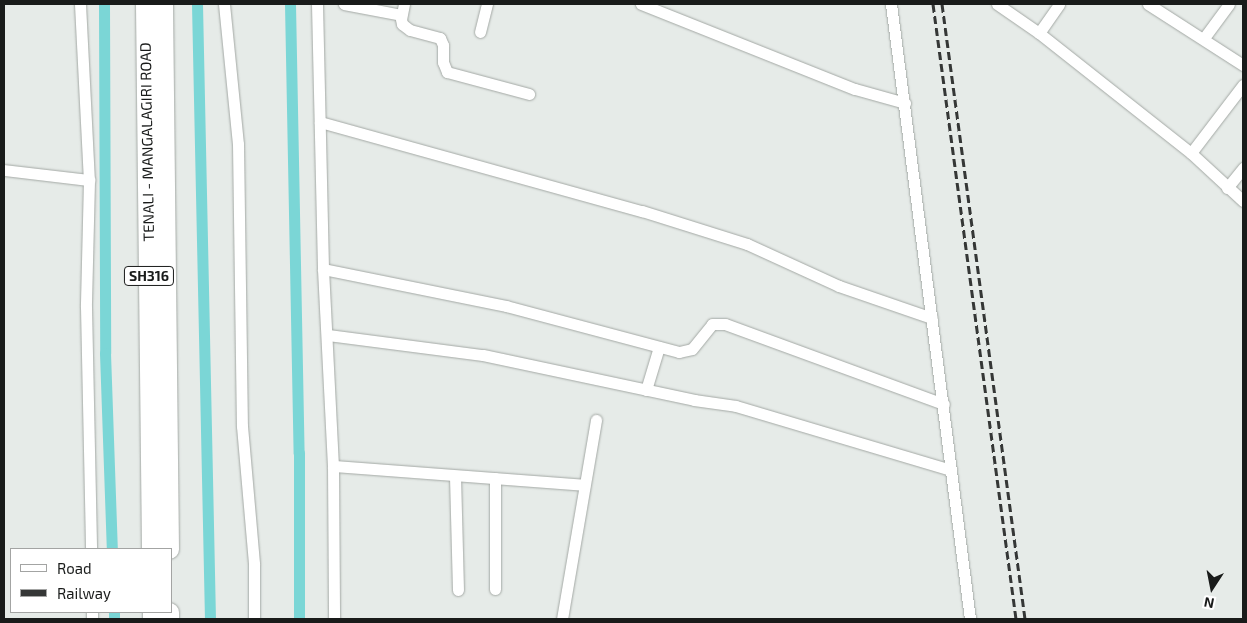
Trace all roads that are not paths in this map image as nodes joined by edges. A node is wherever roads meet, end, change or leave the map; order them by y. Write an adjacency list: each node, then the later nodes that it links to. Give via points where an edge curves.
1 (80, 4): 26 (street)
2 (145, 4): 42 (main road, TENALI - MANGALAGIRI ROAD / SH316)
3 (163, 4): 43 (main road, TENALI - MANGALAGIRI ROAD / SH316)
4 (224, 4): 46 (street, via 238,144 242,426 254,564)
5 (317, 4): 22 (street)
6 (344, 4): 14 (street)
7 (487, 4): 15 (street)
8 (641, 4): 21 (street, via 855,89)
9 (891, 4): 21 (street)
10 (997, 4): 16 (street)
11 (1059, 4): 16 (street)
12 (1148, 4): 17 (street)
13 (1229, 4): 17 (street)
14 (403, 10): 20 (street, via 405,28 440,38 447,72)
15 (480, 32)
16 (1039, 32): 23 (street)
17 (1204, 38): 18 (street)
18 (1243, 65)
19 (1243, 85): 23 (street)
20 (530, 94)
21 (905, 103): 30 (street)
22 (320, 122): 29 (street); 30 (street, via 632,208 747,244 839,286)
23 (1191, 153): 27 (street)
24 (1243, 168): 27 (street)
25 (4, 170): 26 (street)
26 (88, 180): 41 (street, via 86,314)
27 (1227, 188): 28 (street)
28 (1243, 201)
29 (324, 269): 31 (street); 32 (street, via 506,306)
30 (932, 318): 34 (street)
31 (328, 335): 33 (street, via 482,355); 36 (street)
32 (660, 347): 33 (street); 34 (street, via 687,352 712,324 718,322)
33 (646, 390): 37 (street, via 747,409)
34 (944, 404): 37 (street)
35 (596, 420): 40 (street)
36 (333, 466): 38 (street); 47 (street)
37 (951, 470): 49 (street)
38 (455, 476): 39 (street); 45 (street)
39 (495, 478): 40 (street); 44 (street)
40 (584, 485): 48 (street)
41 (91, 548)
42 (151, 548)
43 (169, 548)
44 (495, 589)
45 (458, 590)
46 (254, 619)
47 (334, 619)
48 (562, 619)
49 (970, 619)

